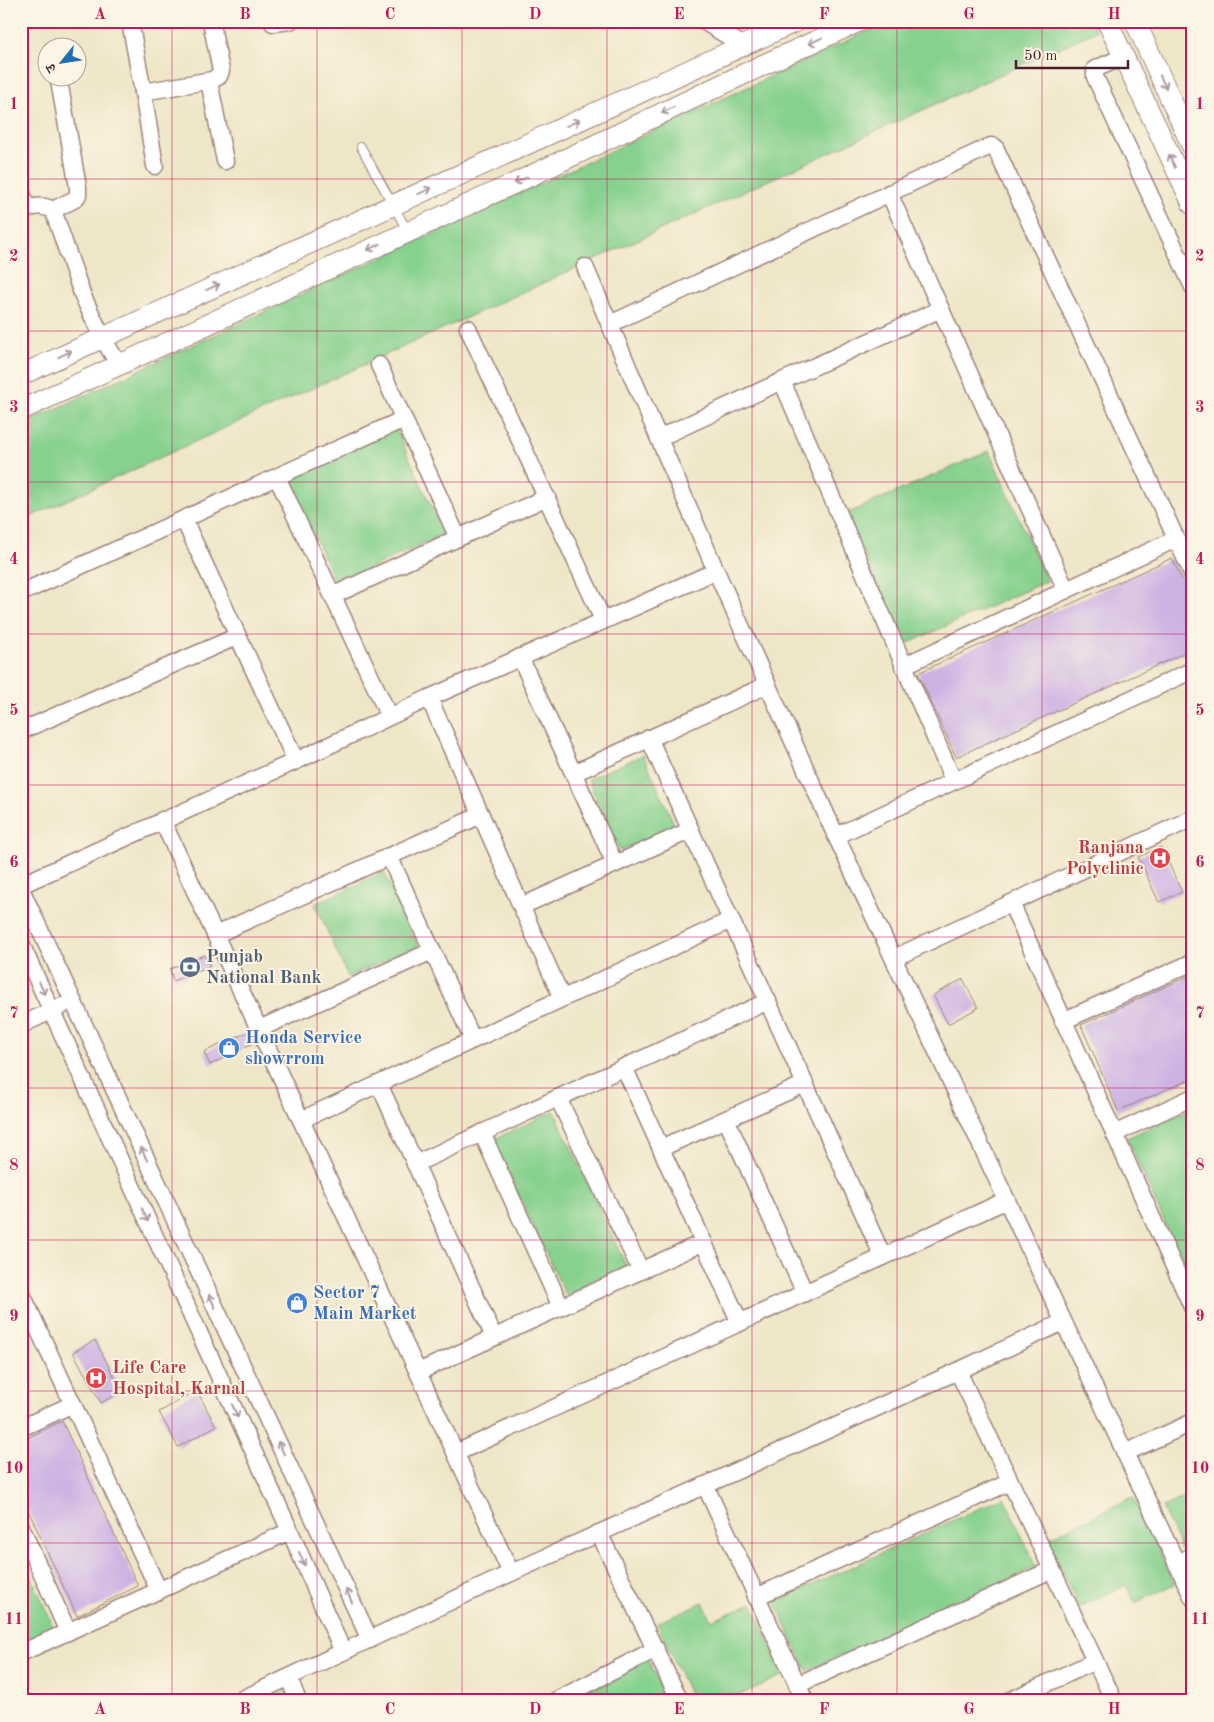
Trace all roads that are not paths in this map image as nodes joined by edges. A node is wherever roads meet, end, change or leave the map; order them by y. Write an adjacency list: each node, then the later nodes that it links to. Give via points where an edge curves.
1 (130, 21): 15 (street)
2 (211, 21): 13 (street, via 221,71 217,78)
3 (290, 21): 9 (street)
4 (703, 21): 10 (street)
5 (797, 21): 10 (street)
6 (860, 21): 12 (street, one-way to 12)
7 (1107, 21): 11 (street)
8 (1135, 21): 17 (street, one-way to 17)
9 (272, 24)
10 (759, 35): 12 (street); 22 (street, one-way to 10)
11 (1123, 57): 23 (street, one-way to 11); 28 (street, via 1095,69 1095,77)
12 (765, 64): 26 (street, one-way to 26)
13 (209, 81): 15 (street); 18 (street)
14 (60, 88): 25 (street, via 78,195)
15 (143, 92): 19 (street)
16 (361, 147): 22 (lane)
17 (1193, 148)
18 (225, 161)
19 (154, 166)
20 (21, 190): 24 (street)
21 (889, 193): 29 (street); 30 (street); 44 (street, via 984,149 995,147)
22 (394, 204): 26 (lane); 32 (street, one-way to 22)
23 (1193, 205)
24 (24, 210): 25 (street, via 46,206)
25 (53, 210): 32 (street, via 82,294)
26 (408, 232): 33 (street, one-way to 33)
27 (585, 267): 30 (street)
28 (1193, 287)
29 (941, 309): 36 (street); 47 (street)
30 (610, 324): 39 (street)
31 (468, 328): 41 (street)
32 (102, 337): 33 (street); 35 (street, one-way to 32)
33 (119, 365): 37 (street)
34 (379, 366): 38 (street)
35 (21, 375)
36 (782, 381): 39 (street); 53 (street)
37 (21, 410)
38 (404, 419): 40 (street); 43 (street)
39 (659, 438): 45 (street)
40 (277, 477): 42 (street); 49 (street)
41 (547, 497): 43 (street); 50 (street)
42 (184, 520): 48 (street); 51 (street)
43 (458, 538): 49 (street)
44 (1176, 539): 46 (street); 47 (street)
45 (716, 570): 50 (street); 55 (street)
46 (1193, 575)
47 (1066, 590): 53 (street)
48 (21, 593)
49 (334, 595): 57 (street)
50 (603, 620): 52 (street)
51 (238, 636): 58 (street); 60 (street)
52 (520, 657): 56 (street); 61 (street)
53 (903, 666): 62 (street)
54 (1193, 670): 62 (street)
55 (767, 685): 59 (street); 67 (street)
56 (429, 698): 57 (street); 63 (street)
57 (389, 716): 60 (street)
58 (21, 731)
59 (649, 738): 61 (street); 66 (street)
60 (296, 760): 65 (street)
61 (574, 773): 69 (street)
62 (954, 780): 67 (street)
63 (481, 815): 68 (street); 73 (street)
64 (1193, 818): 72 (street)
65 (162, 820): 70 (street); 75 (street)
66 (691, 830): 69 (street); 74 (street)
67 (836, 836): 78 (street)
68 (389, 856): 75 (street); 77 (street)
69 (615, 864): 73 (street)
70 (21, 884)
71 (21, 889): 81 (street)
72 (1011, 903): 78 (street); 84 (street)
73 (522, 906): 80 (street)
74 (731, 920): 80 (street); 82 (street)
75 (215, 935): 86 (street)
76 (21, 944): 83 (street, one-way to 83)
77 (432, 950): 86 (street); 87 (street)
78 (894, 958): 101 (street)
79 (1193, 962): 84 (street)
80 (562, 998): 87 (street)
81 (73, 1001): 83 (street); 99 (street, one-way to 81)
82 (768, 1001): 88 (street); 90 (street)
83 (52, 1011): 85 (street); 100 (street)
84 (1063, 1022): 96 (street)
85 (21, 1025)
86 (259, 1029): 94 (street)
87 (473, 1040): 89 (street)
88 (624, 1067): 92 (street); 97 (street)
89 (379, 1084): 94 (street); 98 (street)
90 (805, 1084): 93 (street); 103 (street)
91 (1193, 1097): 96 (street)
92 (558, 1098): 95 (street); 104 (street)
93 (726, 1119): 97 (street); 107 (street)
94 (301, 1120): 114 (street)
95 (482, 1133): 98 (street); 108 (street)
96 (1114, 1134): 105 (street)
97 (661, 1148): 102 (street)
98 (415, 1164): 112 (street)
99 (156, 1180): 100 (street); 115 (street, one-way to 99)
100 (134, 1190): 116 (street, one-way to 116)
101 (1007, 1200): 103 (street); 110 (street)
102 (704, 1242): 104 (street); 111 (street)
103 (883, 1257): 107 (street)
104 (641, 1271): 108 (street)
105 (1188, 1286): 109 (street)
106 (21, 1292): 117 (street)
107 (805, 1293): 111 (street)
108 (561, 1307): 112 (street)
109 (1193, 1309)
110 (1063, 1322): 113 (street); 121 (street)
111 (740, 1323): 120 (street)
112 (494, 1337): 114 (street)
113 (958, 1371): 122 (street); 123 (street)
114 (418, 1372): 120 (street)
115 (249, 1381): 116 (street); 135 (street, one-way to 115)
116 (226, 1392): 124 (street, one-way to 124)
117 (73, 1404): 119 (street); 131 (street)
118 (1193, 1422): 121 (street)
119 (21, 1428)
120 (456, 1453): 130 (street)
121 (1124, 1453): 128 (street)
122 (1010, 1482): 129 (street); 132 (street)
123 (705, 1485): 125 (street); 132 (street)
124 (290, 1531): 131 (street); 137 (street, one-way to 137)
125 (600, 1533): 130 (street); 136 (street)
126 (23, 1535): 134 (street)
127 (1193, 1556): 128 (street)
128 (1176, 1563): 133 (street)
129 (1052, 1570): 139 (street); 141 (street)
130 (511, 1573): 135 (street)
131 (159, 1591): 134 (street)
132 (756, 1597): 141 (street)
133 (1193, 1598)
134 (68, 1632): 138 (street)
135 (370, 1640): 137 (street)
136 (656, 1650): 144 (street); 145 (street)
137 (343, 1652): 140 (street)
138 (21, 1653)
139 (1095, 1661): 147 (street); 148 (street)
140 (289, 1678): 142 (street); 143 (street)
141 (797, 1685): 146 (street)
142 (238, 1701)
143 (298, 1701)
144 (555, 1701)
145 (680, 1701)
146 (805, 1701)
147 (1009, 1701)
148 (1114, 1701)

